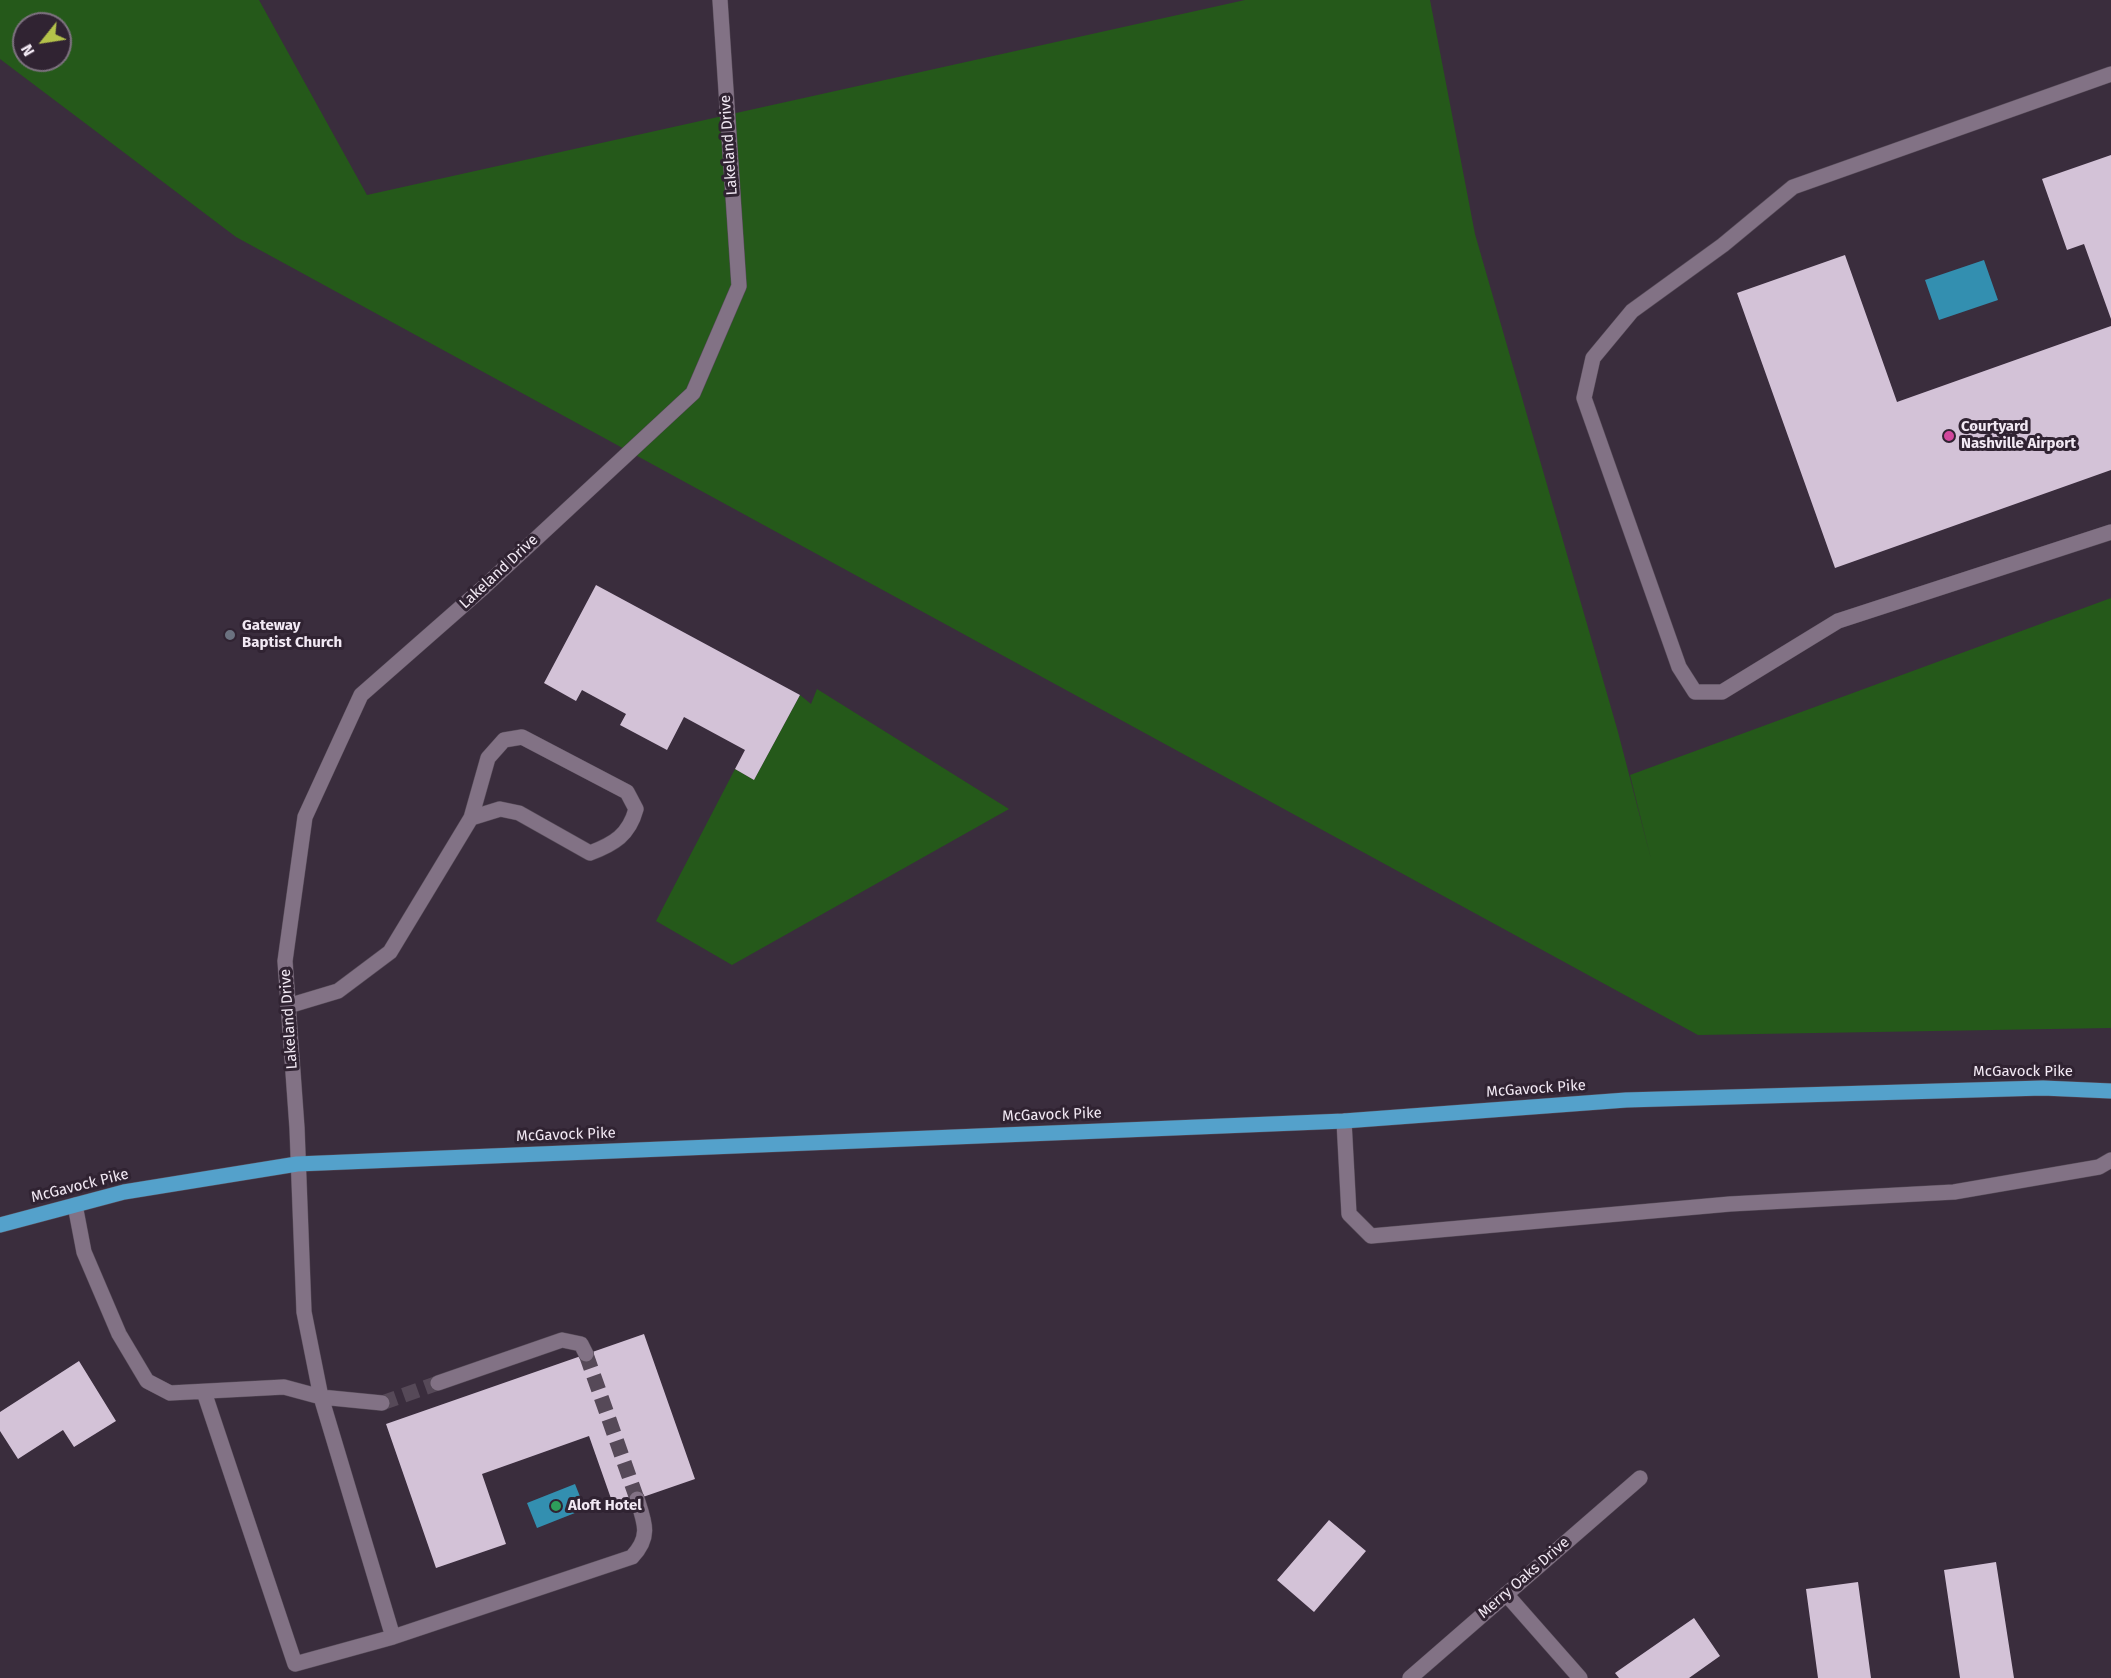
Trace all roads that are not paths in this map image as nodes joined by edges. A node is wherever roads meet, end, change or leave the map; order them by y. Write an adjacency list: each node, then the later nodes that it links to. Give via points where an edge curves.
1 (720, 0): 5 (street, Lakeland Drive, via 739,286 698,382 693,393 361,695 305,817 285,961)
2 (2111, 74): 3 (street, via 1793,187 1723,245 1632,311 1593,358 1584,398 1679,667 1695,692 1722,692 1838,621)
3 (2111, 532)
4 (471, 818): 4 (street, via 500,809 519,813 590,853 613,844 632,823 636,808 627,792 522,737 504,740 488,758); 5 (street, via 390,952 338,991)
5 (288, 1006): 9 (street, Lakeland Drive)
6 (2111, 1091): 7 (main road, McGavock Pike, via 2043,1088 1626,1100)
7 (1344, 1120): 8 (street, via 1349,1214 1371,1236 1718,1205 1954,1192 2099,1167); 9 (main road, McGavock Pike)
8 (2111, 1160)
9 (297, 1164): 10 (main road, McGavock Pike, via 124,1192); 15 (street, Lakeland Drive, via 304,1312)
10 (75, 1205): 11 (main road, McGavock Pike); 14 (street, via 84,1252 119,1334 147,1381 170,1393)
11 (0, 1226)
12 (586, 1354): 13 (street, via 581,1344 562,1340)
13 (438, 1383)
14 (204, 1392): 15 (street, via 284,1387); 20 (street, via 295,1664)
15 (321, 1397): 16 (street); 20 (street, Lakeland Drive)
16 (382, 1402)
17 (1640, 1478): 19 (street, Merry Oaks Drive)
18 (637, 1499): 20 (street, via 646,1526 639,1550 632,1557)
19 (1506, 1594): 21 (street, Merry Oaks Drive); 22 (street)
20 (393, 1636)
21 (1410, 1678)
22 (1580, 1678)

